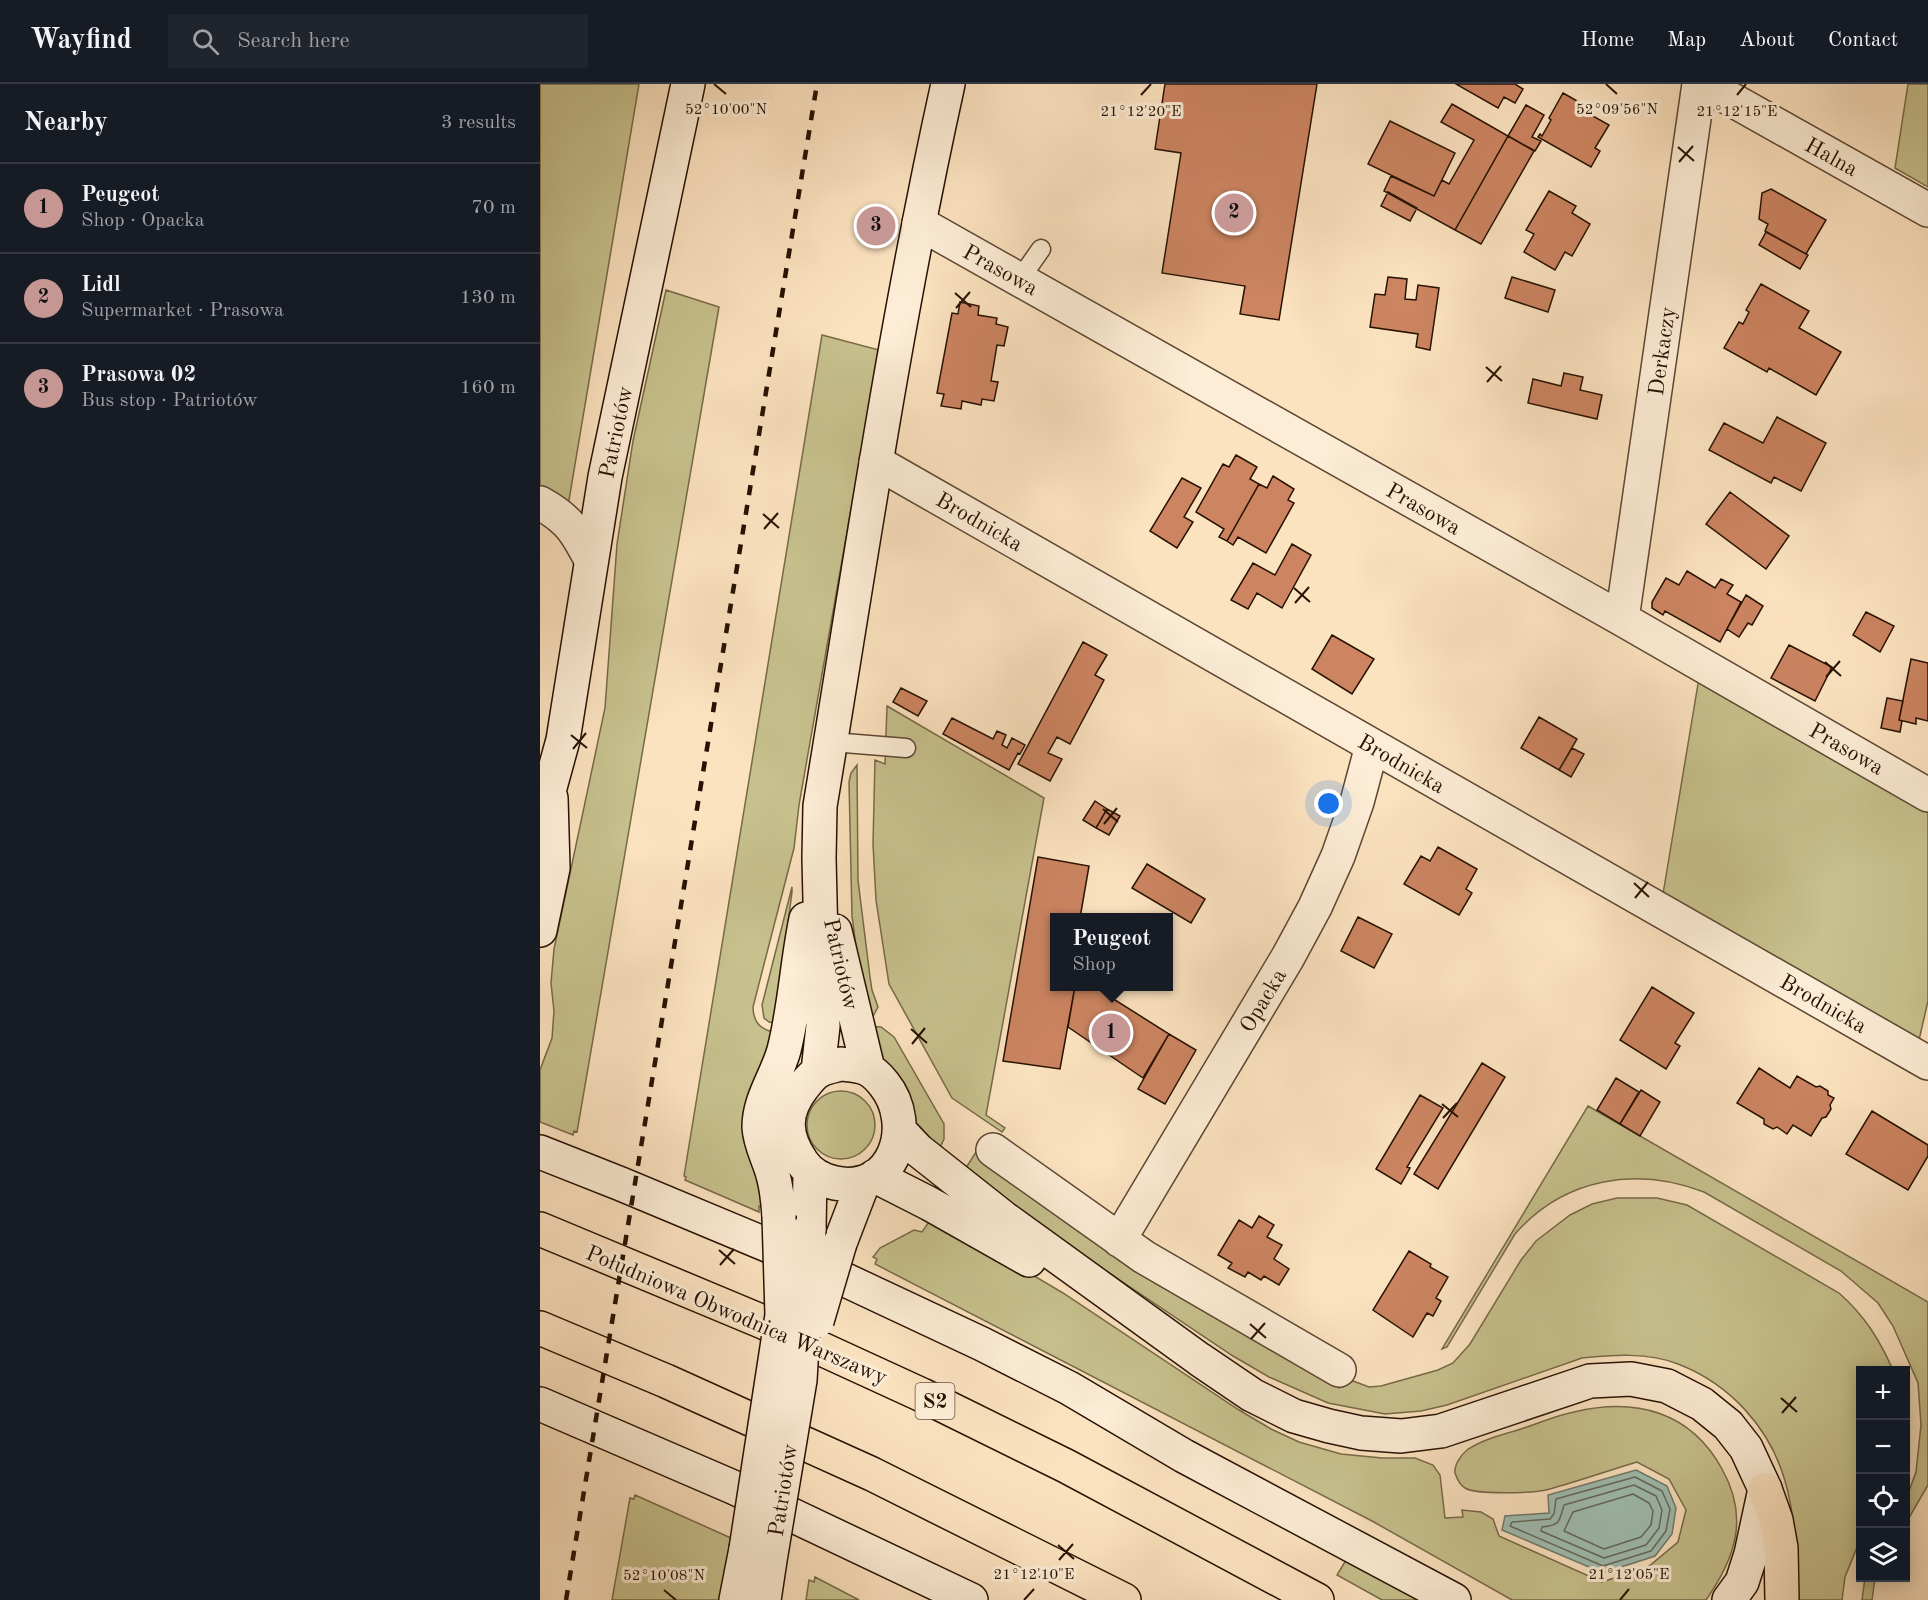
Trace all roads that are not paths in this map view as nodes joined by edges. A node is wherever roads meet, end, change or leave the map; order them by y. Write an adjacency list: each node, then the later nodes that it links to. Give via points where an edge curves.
1 (688, 84): 12 (main road, Patriotów)
2 (925, 84): 6 (main road, Patriotów)
3 (948, 84): 6 (main road, Patriotów)
4 (1699, 84): 15 (main road, Derkaczy)
5 (1704, 84): 7 (main road, Halna)
6 (926, 183): 8 (main road, Patriotów)
7 (1928, 210)
8 (920, 223): 10 (main road, Prasowa); 11 (main road, Patriotów)
9 (1041, 249): 10 (lane)
10 (1020, 279): 15 (main road, Prasowa)
11 (876, 462): 16 (main road, Patriotów); 17 (main road, Brodnicka)
12 (605, 477): 13 (main road, via 590,497 574,509); 14 (main road, Patriotów)
13 (550, 509): 14 (main road, via 576,532)
14 (591, 560): 19 (main road, Patriotów, via 563,740)
15 (1622, 619): 20 (main road, Prasowa)
16 (832, 742): 18 (lane); 22 (main road, Patriotów, via 820,806)
17 (1372, 746): 24 (main road, Brodnicka); 33 (main road, Opacka, via 1338,856 1315,907)
18 (906, 748)
19 (545, 792): 21 (main road, Patriotów); 23 (main road, via 553,868)
20 (1928, 795)
21 (540, 824)
22 (819, 858): 25 (main road, Patriotów); 26 (main road, Patriotów, via 823,1026); 40 (main road, bridge, via 784,1049 760,1115 759,1130 778,1195 782,1315)
23 (540, 930)
24 (1928, 1063)
25 (868, 1069): 26 (main road, via 841,1064); 27 (main road, via 892,1094)
26 (818, 1071): 30 (main road, via 795,1099 787,1118 795,1153)
27 (900, 1131): 31 (main road, via 898,1146 883,1170); 35 (main road, via 918,1150 1005,1218)
28 (993, 1150): 33 (main road)
29 (540, 1152): 46 (main road, via 803,1260 982,1344)
30 (810, 1173): 31 (main road, via 843,1184); 37 (main road, Patriotów, bridge)
31 (869, 1179): 35 (main road, via 993,1238); 37 (main road, Patriotów, bridge, via 840,1244)
32 (540, 1229): 45 (highway, Południowa Obwodnica Warszawy / S2, via 763,1322 922,1395 1066,1466)
33 (1119, 1240): 36 (main road)
34 (540, 1328): 44 (highway, via 872,1474)
35 (1199, 1359): 39 (main road, via 1252,1395 1294,1416 1361,1433 1401,1436 1441,1431 1590,1381 1631,1379 1667,1386 1702,1404 1728,1425 1746,1448)
36 (1339, 1370)
37 (800, 1380): 40 (main road, Patriotów, bridge)
38 (540, 1404): 43 (main road, via 735,1488)
39 (1765, 1489): 47 (main road, via 1751,1554 1742,1582); 48 (highway, via 1781,1548)
40 (758, 1555): 41 (main road); 42 (main road, Patriotów)
41 (736, 1600)
42 (764, 1600)
43 (970, 1600)
44 (1124, 1600)
45 (1317, 1600)
46 (1454, 1600)
47 (1730, 1600)
48 (1782, 1600)

